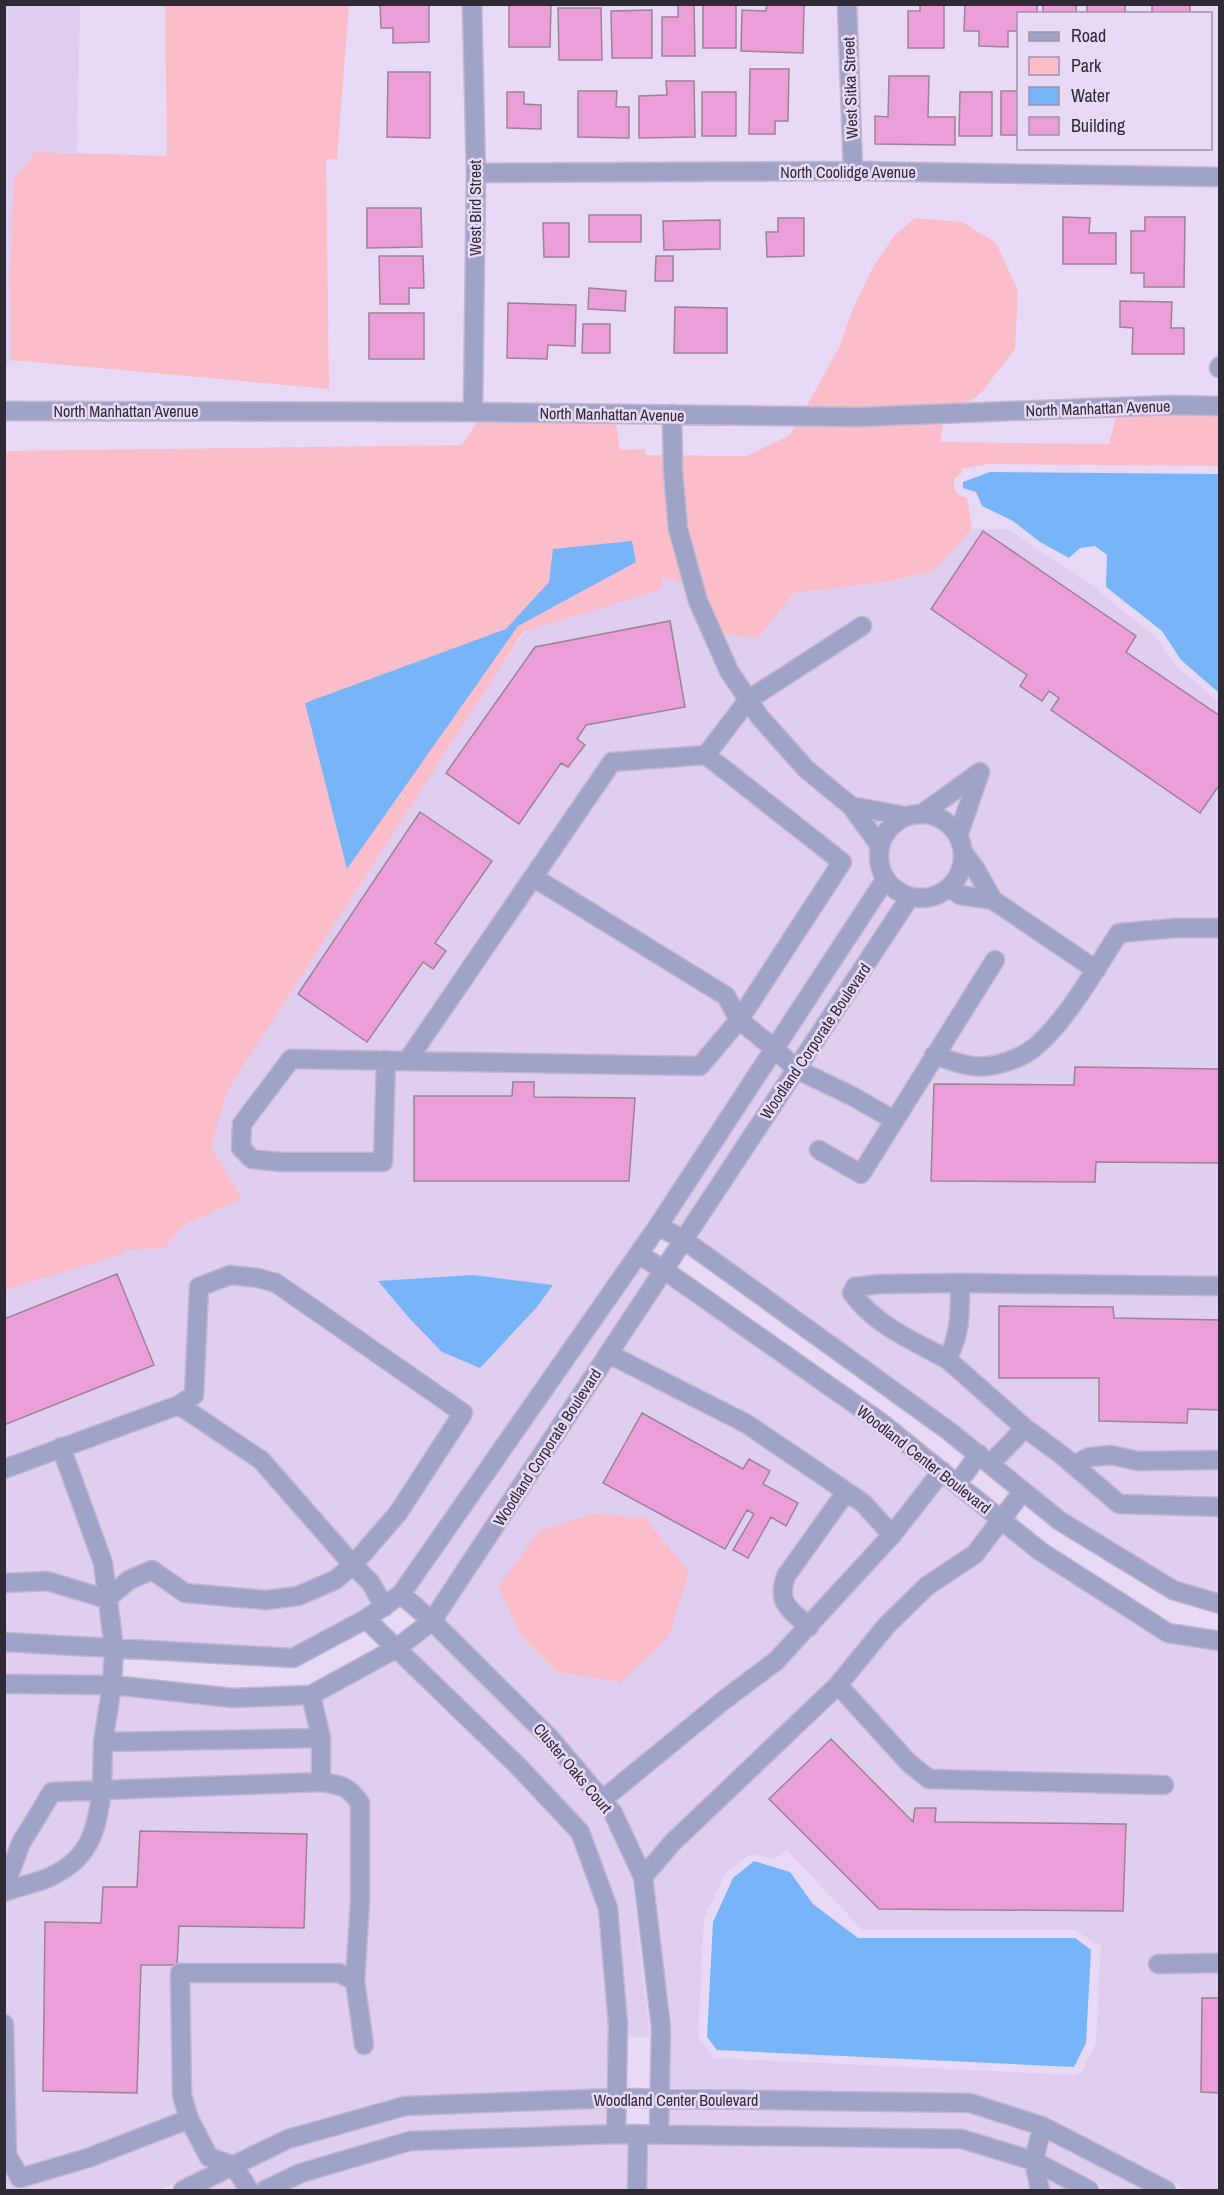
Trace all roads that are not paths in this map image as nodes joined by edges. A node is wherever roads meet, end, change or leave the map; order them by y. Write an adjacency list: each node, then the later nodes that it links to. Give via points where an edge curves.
1 (472, 4): 4 (street, West Bird Street)
2 (847, 4): 3 (street, West Sitka Street)
3 (853, 171): 4 (street, North Coolidge Avenue); 5 (street, North Coolidge Avenue)
4 (476, 172): 8 (street, West Bird Street)
5 (1220, 177)
6 (1220, 406): 9 (street, North Manhattan Avenue, via 858,417)
7 (4, 411): 8 (street, North Manhattan Avenue)
8 (473, 412): 9 (street, North Manhattan Avenue)
9 (672, 414): 11 (street, via 678,530 699,601 729,671)
10 (862, 626): 11 (street)
11 (748, 700): 12 (street); 13 (street, via 806,769)
12 (706, 755): 17 (street, via 612,762); 25 (street, via 842,862)
13 (851, 806): 14 (street); 16 (street)
14 (914, 815): 15 (street, via 937,816 949,825); 15 (street, via 980,772); 16 (street, via 894,823)
15 (961, 844): 19 (street, via 962,865); 21 (street)
16 (880, 846): 18 (street, via 880,869)
17 (533, 877): 25 (street, via 726,996); 29 (street)
18 (885, 880): 20 (street, via 900,894); 26 (street, Woodland Corporate Boulevard)
19 (950, 887): 20 (street, via 924,899); 21 (street, via 960,895)
20 (910, 897): 30 (street, Woodland Corporate Boulevard)
21 (993, 900): 24 (street)
22 (1220, 927): 24 (street, via 1119,933)
23 (995, 960): 27 (street)
24 (1095, 970): 27 (street, via 1044,1040 1023,1055 987,1067)
25 (739, 1020): 26 (street); 29 (street, via 700,1066)
26 (775, 1049): 30 (street); 33 (street, Woodland Corporate Boulevard)
27 (934, 1055): 31 (street)
28 (386, 1060): 28 (street, via 291,1059 242,1124 241,1148 252,1159 281,1162 383,1162); 29 (street)
29 (407, 1061)
30 (796, 1069): 31 (street); 34 (street, Woodland Corporate Boulevard)
31 (894, 1120): 32 (street, via 861,1174)
32 (819, 1150)
33 (658, 1226): 34 (street); 35 (street, Woodland Corporate Boulevard)
34 (684, 1240): 36 (street, Woodland Corporate Boulevard); 44 (street)
35 (638, 1254): 36 (street, Woodland Center Boulevard); 57 (street, Woodland Corporate Boulevard)
36 (664, 1270): 39 (street, Woodland Corporate Boulevard); 48 (street, Woodland Center Boulevard, via 879,1421)
37 (960, 1283): 38 (street); 40 (street, via 960,1323); 40 (street, via 879,1284 855,1287 852,1293 880,1321)
38 (1220, 1286)
39 (609, 1354): 51 (street, via 747,1424); 62 (street, Woodland Corporate Boulevard)
40 (947, 1359): 42 (street)
41 (178, 1405): 43 (street); 55 (street, via 261,1460); 55 (street, via 194,1395 199,1287 230,1275 276,1283 463,1413 398,1513)
42 (1025, 1428): 44 (street); 46 (street)
43 (61, 1448): 47 (street); 58 (street, via 103,1563)
44 (984, 1459): 49 (street); 50 (street)
45 (1220, 1460): 46 (street, via 1138,1461 1111,1455 1090,1457)
46 (1073, 1465): 52 (street, via 1119,1504)
47 (4, 1469)
48 (942, 1471): 49 (street, Woodland Center Boulevard); 54 (street)
49 (957, 1484): 53 (street, Woodland Center Boulevard)
50 (1023, 1491): 53 (street); 59 (street, via 1060,1521 1173,1590)
51 (846, 1492): 54 (street, via 863,1503); 63 (street, via 786,1576 781,1590 783,1601)
52 (1220, 1507)
53 (1001, 1520): 64 (street, Woodland Center Boulevard, via 1040,1551 1168,1633); 70 (street, via 975,1554 927,1586 887,1624)
54 (892, 1535): 63 (street)
55 (353, 1565): 58 (street, via 335,1581 298,1596 266,1600 184,1593 152,1570 129,1580); 60 (street, via 371,1583)
56 (4, 1583): 58 (street, via 47,1581)
57 (401, 1594): 60 (street, Woodland Corporate Boulevard); 62 (street, Cluster Oaks Court)
58 (107, 1599): 66 (street)
59 (1220, 1604)
60 (384, 1606): 61 (street, Woodland Corporate Boulevard)
61 (366, 1619): 66 (street, Woodland Corporate Boulevard, via 293,1658); 67 (street)
62 (432, 1621): 67 (street, Woodland Corporate Boulevard); 77 (street, Cluster Oaks Court, via 551,1739)
63 (809, 1627): 77 (street, via 776,1661)
64 (1220, 1641)
65 (4, 1642): 66 (street, Woodland Corporate Boulevard)
66 (114, 1648): 69 (street)
67 (397, 1648): 71 (street, Woodland Corporate Boulevard); 85 (street, via 580,1832 608,1908 618,2024)
68 (4, 1684): 69 (street, Woodland Corporate Boulevard)
69 (112, 1685): 71 (street, Woodland Corporate Boulevard, via 233,1698); 73 (street)
70 (838, 1685): 75 (street, via 909,1763 929,1779); 78 (street, via 672,1843)
71 (311, 1695): 72 (street)
72 (321, 1738): 73 (street); 74 (street)
73 (103, 1742): 76 (street)
74 (321, 1782): 76 (street); 82 (street, via 351,1790 360,1803)
75 (1164, 1785)
76 (102, 1790): 79 (street, via 90,1844 76,1861 43,1879); 79 (street, via 52,1792 21,1842)
77 (602, 1800): 78 (street, Cluster Oaks Court, via 613,1814)
78 (643, 1877): 86 (street, Cluster Oaks Court, via 661,2027)
79 (4, 1890)
80 (1220, 1963): 81 (street)
81 (1158, 1964)
82 (355, 1982): 84 (street); 87 (street, via 339,1973 180,1973 182,2095)
83 (4, 2024): 92 (street)
84 (364, 2045)
85 (615, 2098): 86 (street, Woodland Center Boulevard); 89 (street); 94 (street, Woodland Center Boulevard, via 405,2106 288,2139)
86 (659, 2099): 88 (street, Woodland Center Boulevard, via 970,2103); 91 (street, Cluster Oaks Court)
87 (189, 2119): 92 (street, via 88,2158 20,2178 6,2155); 94 (street, via 209,2157)
88 (1042, 2126): 93 (street); 101 (street, Woodland Center Boulevard)
89 (616, 2134): 90 (street, Woodland Center Boulevard); 97 (street, Woodland Center Boulevard, via 411,2141 301,2173)
90 (638, 2134): 91 (street, Woodland Center Boulevard); 98 (street)
91 (659, 2134): 93 (street, Woodland Center Boulevard, via 962,2139)
92 (5, 2137)
93 (1034, 2161): 99 (street); 100 (street, Woodland Center Boulevard)
94 (234, 2166): 95 (street, Woodland Center Boulevard); 96 (street)
95 (183, 2190)
96 (249, 2190)
97 (265, 2190)
98 (637, 2190)
99 (1040, 2190)
100 (1089, 2190)
101 (1166, 2190)

